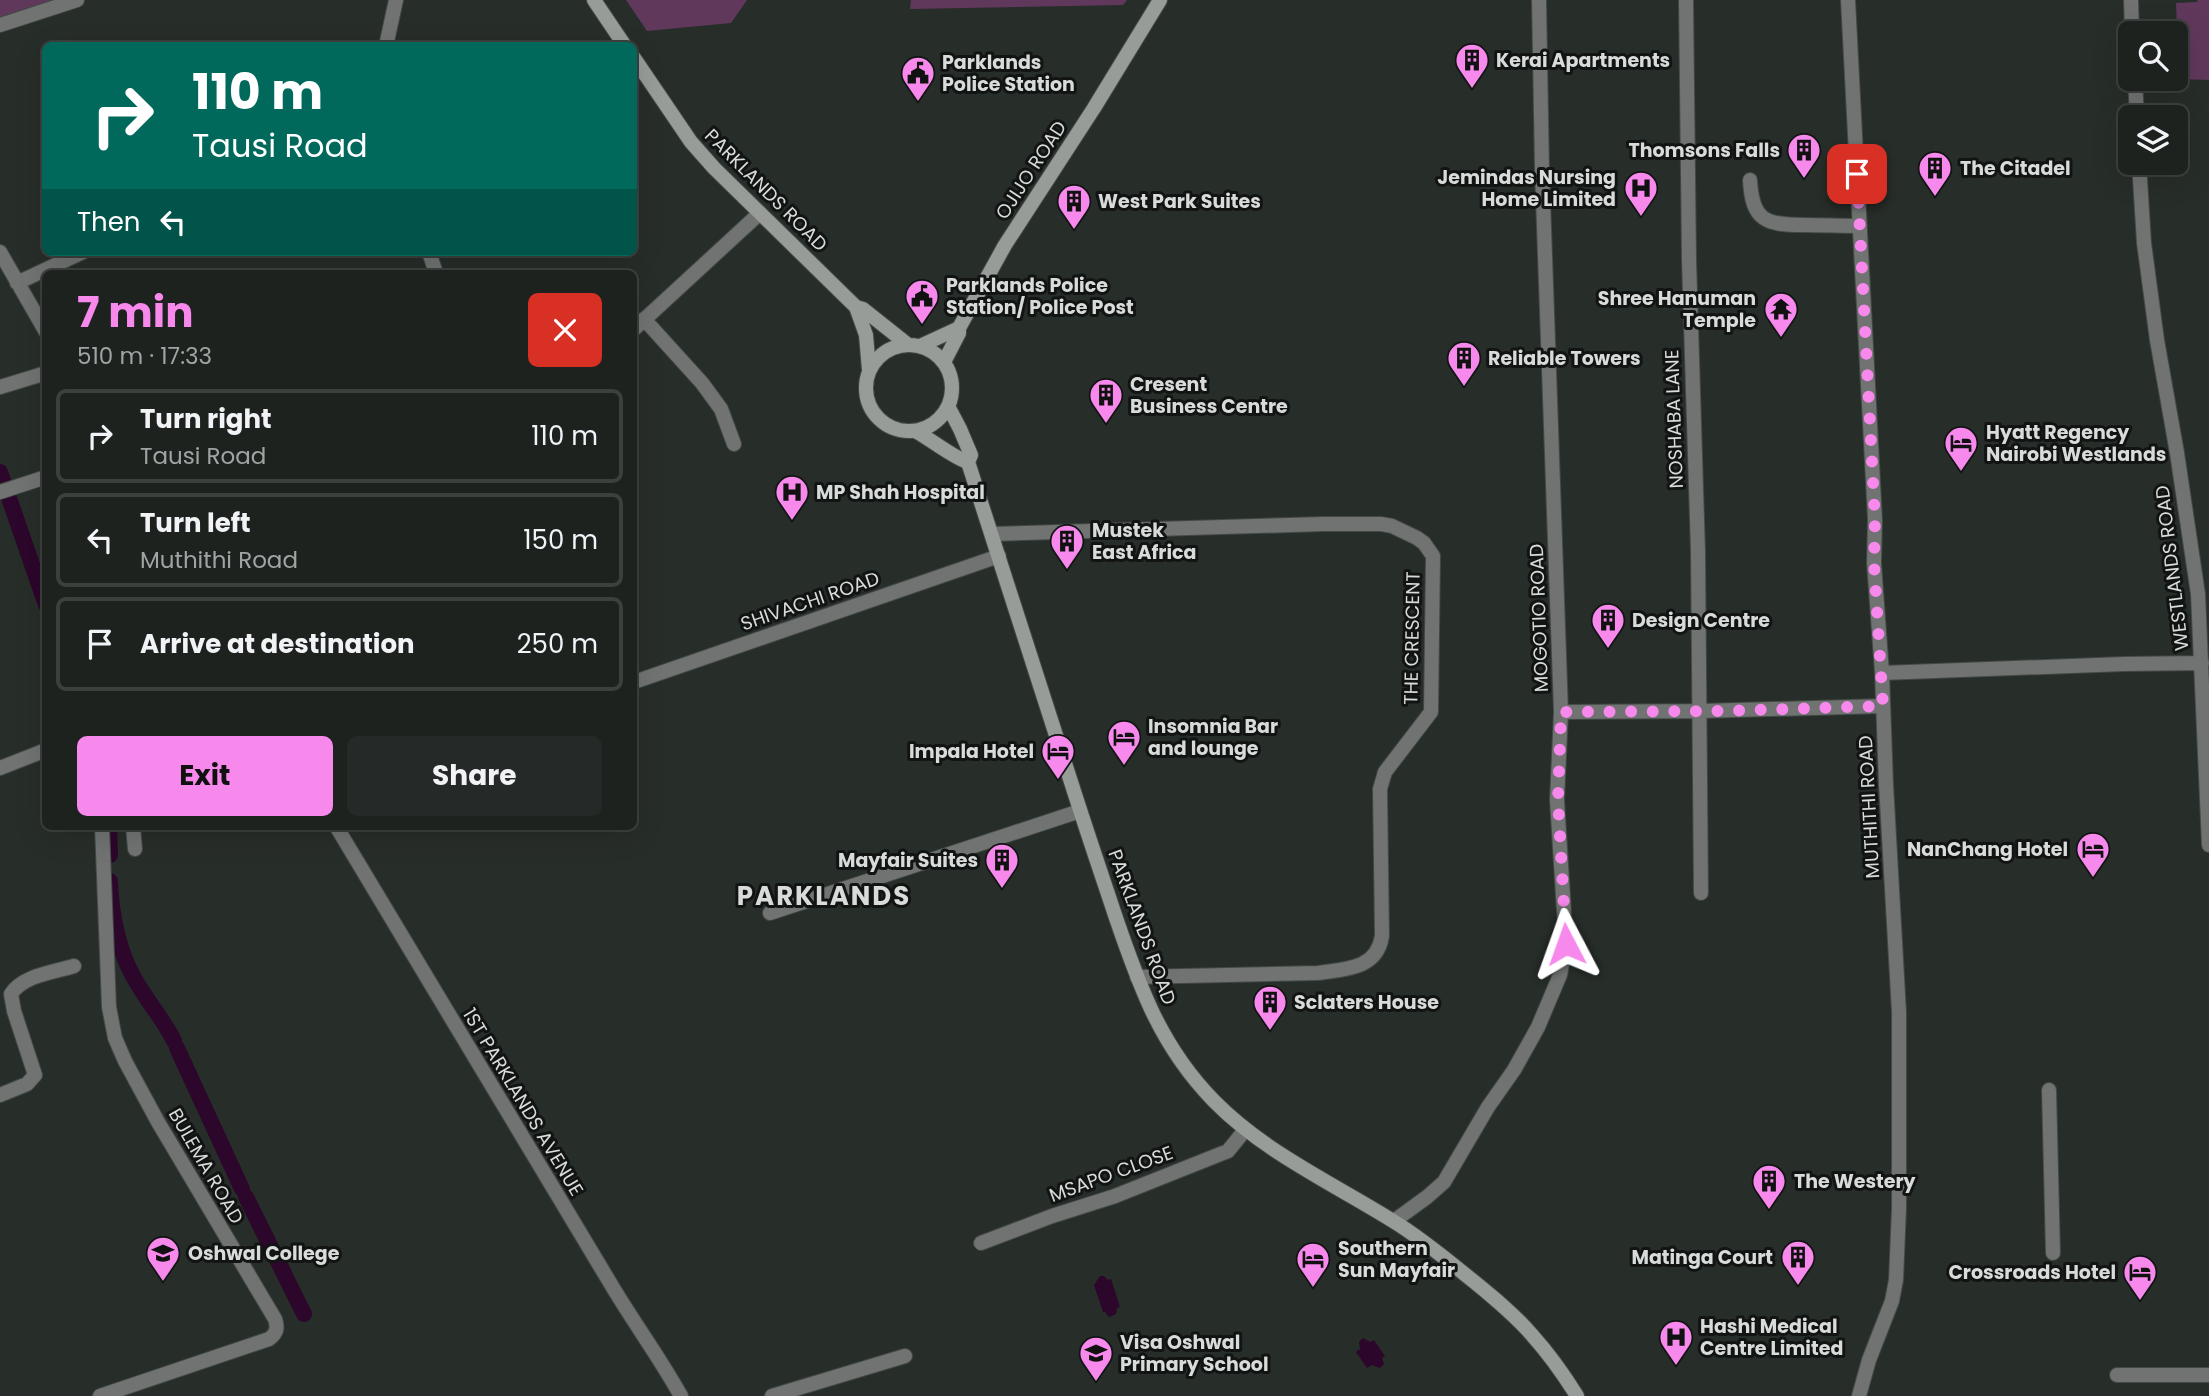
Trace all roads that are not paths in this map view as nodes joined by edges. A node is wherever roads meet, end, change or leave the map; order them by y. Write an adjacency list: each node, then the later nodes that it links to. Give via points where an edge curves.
1 (77, 0): 10 (street)
2 (396, 0): 11 (street)
3 (594, 0): 12 (main road)
4 (1160, 0): 26 (main road, OJIJO ROAD, via 1005,245)
5 (1539, 0): 45 (street, MOGOTIO ROAD)
6 (1686, 0): 44 (street, NOSHABA LANE)
7 (1848, 0): 17 (street, MUTHITHI ROAD)
8 (2130, 0): 9 (street)
9 (2131, 21)
10 (0, 25)
11 (387, 42)
12 (622, 42)
13 (637, 62): 16 (main road, PARKLANDS ROAD, via 691,142)
14 (2140, 175): 40 (street, WESTLANDS ROAD, via 2164,389 2198,594)
15 (1750, 180): 17 (street, via 1756,209 1768,222)
16 (760, 213): 23 (main road, PARKLANDS ROAD); 24 (street)
17 (1860, 226): 41 (street, MUTHITHI ROAD)
18 (0, 253): 22 (street)
19 (74, 256): 20 (street)
20 (45, 270)
21 (42, 271): 22 (street)
22 (17, 283): 25 (street)
23 (856, 307): 27 (main road, PARKLANDS ROAD); 29 (main road, PARKLANDS ROAD, via 866,335)
24 (639, 324): 34 (street, via 702,383 721,409)
25 (42, 325)
26 (959, 328): 27 (main road); 28 (main road, OJIJO ROAD)
27 (913, 345): 28 (main road); 29 (main road, via 891,348)
28 (944, 362): 32 (main road, via 953,392)
29 (869, 370): 33 (main road, via 866,396 879,420 890,428)
30 (42, 374): 31 (street)
31 (0, 387)
32 (949, 408): 33 (main road, via 941,419); 35 (main road, PARKLANDS ROAD, via 971,455)
33 (917, 432): 35 (main road)
34 (734, 444)
35 (968, 462): 38 (main road, PARKLANDS ROAD)
36 (42, 478): 37 (street)
37 (0, 492)
38 (992, 534): 39 (main road, PARKLANDS ROAD); 57 (street, THE CRESCENT, via 1381,524 1417,538 1433,556 1431,712 1385,772 1380,789 1382,936 1378,952 1364,963 1318,973)
39 (999, 556): 42 (street, SHIVACHI ROAD); 48 (main road, PARKLANDS ROAD)
40 (2202, 663): 41 (street); 52 (street, WESTLANDS ROAD)
41 (1882, 673): 43 (street, MUTHITHI ROAD)
42 (637, 681)
43 (1883, 706): 44 (street); 71 (street, MUTHITHI ROAD, via 1899,1012 1898,1251 1892,1301)
44 (1701, 711): 45 (street); 54 (street, NOSHABA LANE)
45 (1561, 712): 61 (street, MOGOTIO ROAD, via 1558,800 1566,944 1560,975 1538,1027 1444,1182)
46 (42, 752): 47 (street)
47 (0, 768)
48 (1080, 811): 55 (street); 57 (main road, PARKLANDS ROAD)
49 (102, 830): 67 (street, BULEMA ROAD, via 109,1007 115,1038 158,1122 275,1319 277,1330 269,1339)
50 (133, 830): 53 (street)
51 (338, 830): 68 (street, 1ST PARKLANDS AVENUE)
52 (2209, 845)
53 (135, 849)
54 (1701, 893)
55 (770, 913)
56 (74, 967): 59 (street, via 14,989 10,999 35,1075 27,1084)
57 (1137, 977): 60 (main road, PARKLANDS ROAD, via 1180,1062)
58 (2049, 1090): 63 (street)
59 (0, 1095)
60 (1245, 1130): 61 (main road, PARKLANDS ROAD); 62 (street, MSAPO CLOSE, via 1228,1150)
61 (1394, 1221): 70 (main road, PARKLANDS ROAD, via 1432,1247 1530,1332)
62 (981, 1243)
63 (2053, 1253)
64 (905, 1356): 69 (street)
65 (2117, 1375): 66 (street)
66 (2209, 1375)
67 (100, 1396)
68 (681, 1396)
69 (772, 1396)
70 (1577, 1396)
71 (1859, 1396)

